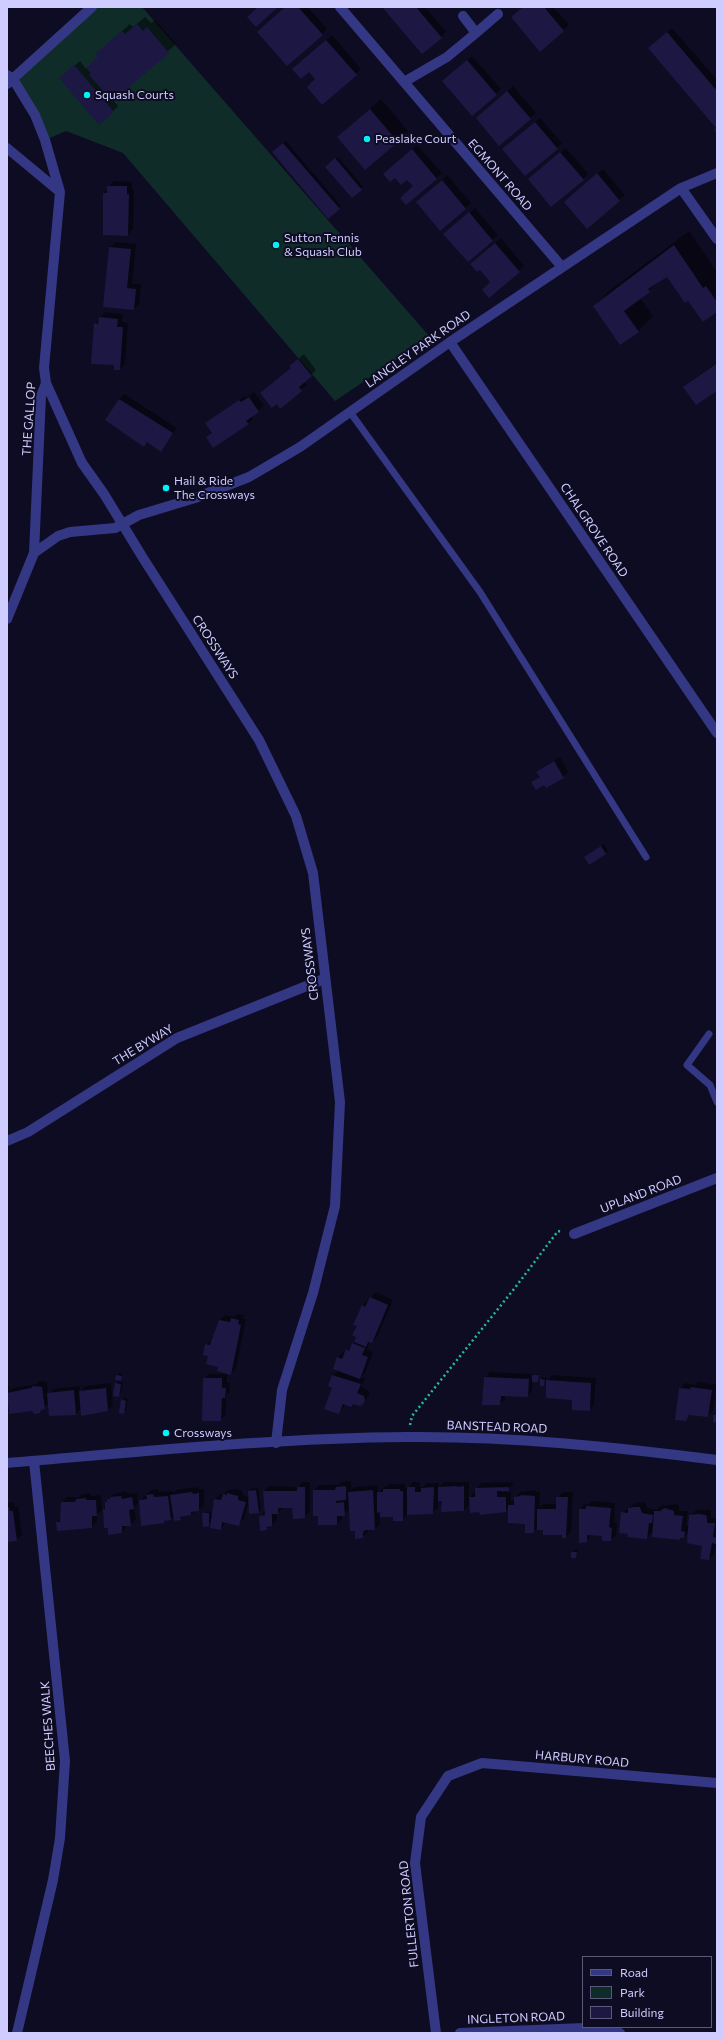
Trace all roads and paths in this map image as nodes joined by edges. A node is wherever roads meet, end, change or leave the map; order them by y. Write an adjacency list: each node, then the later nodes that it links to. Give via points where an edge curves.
1 (92, 7): 6 (street)
2 (340, 7): 7 (street, EGMONT ROAD)
3 (498, 14): 5 (street)
4 (462, 16): 5 (street)
5 (476, 33): 7 (street, via 447,57)
6 (9, 79): 11 (street, THE GALLOP, via 34,115 45,140)
7 (404, 82): 13 (street, EGMONT ROAD)
8 (7, 148): 11 (street)
9 (717, 173): 10 (street, LANGLEY PARK ROAD)
10 (681, 188): 12 (street); 13 (street, LANGLEY PARK ROAD)
11 (60, 192): 15 (street, THE GALLOP, via 44,368)
12 (717, 238)
13 (562, 267): 14 (street, LANGLEY PARK ROAD)
14 (450, 342): 16 (street, LANGLEY PARK ROAD); 20 (street, CHALGROVE ROAD)
15 (46, 383): 17 (street, CROSSWAYS, via 82,463); 18 (street, THE GALLOP, via 41,396)
16 (350, 412): 17 (street, LANGLEY PARK ROAD, via 300,447 249,477 195,498 139,515); 21 (lane, via 480,592)
17 (123, 523): 18 (street, via 108,529 64,534 44,544); 22 (street, CROSSWAYS, via 259,740 296,816 313,873)
18 (34, 554): 19 (street, THE GALLOP)
19 (7, 619)
20 (717, 733)
21 (646, 857)
22 (324, 979): 25 (street, THE BYWAY, via 177,1038 28,1132); 29 (street, CROSSWAYS, via 340,1102 335,1206 313,1293 282,1390)
23 (709, 1034): 24 (lane, via 687,1065 710,1085)
24 (717, 1102)
25 (7, 1142)
26 (717, 1178): 27 (street, UPLAND ROAD)
27 (574, 1234): 28 (path, via 558,1231 412,1416)
28 (407, 1437): 29 (street, BANSTEAD ROAD); 30 (street, BANSTEAD ROAD, via 540,1441)
29 (276, 1443): 31 (street, BANSTEAD ROAD)
30 (717, 1460)
31 (34, 1461): 32 (street, BANSTEAD ROAD); 35 (street, BEECHES WALK, via 65,1761 60,1838 53,1880)
32 (7, 1463)
33 (448, 1776): 34 (street, HARBURY ROAD, via 482,1763); 36 (street, FULLERTON ROAD, via 421,1817 415,1863)
34 (717, 1783)
35 (17, 2033)
36 (436, 2033)
37 (460, 2033): 38 (street, INGLETON ROAD, via 584,2028)
38 (620, 2033)

